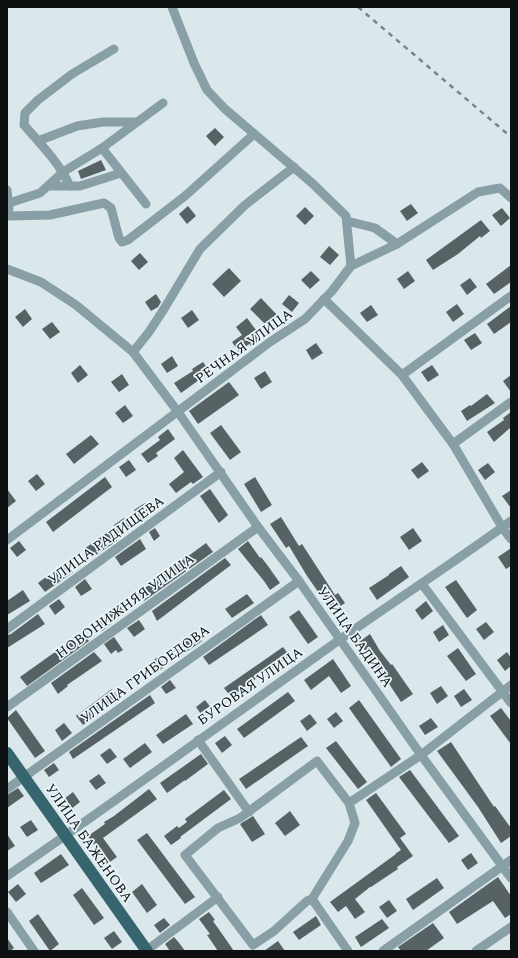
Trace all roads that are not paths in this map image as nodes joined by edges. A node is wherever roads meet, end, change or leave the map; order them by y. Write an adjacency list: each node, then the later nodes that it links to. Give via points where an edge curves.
1 (172, 7): 5 (street, via 207,90)
2 (114, 49): 6 (street, via 72,74 25,113 24,125)
3 (163, 103): 4 (street)
4 (137, 122): 6 (street, via 103,122 77,126); 7 (street)
5 (254, 134): 8 (street); 17 (street, via 185,196 128,240 122,242 119,238 111,208 104,203 50,215)
6 (38, 141): 9 (street)
7 (102, 148): 9 (street); 10 (street)
8 (294, 167): 18 (street, via 346,216); 24 (street, via 245,205 200,249 164,309)
9 (63, 172): 11 (street); 12 (street)
10 (121, 173): 12 (street, via 80,186); 16 (street)
11 (49, 186): 12 (street); 15 (street, via 40,193)
12 (70, 186)
13 (7, 190): 15 (street)
14 (511, 198): 19 (street, РЕЧНАЯ УЛИЦА, via 500,188 478,192)
15 (9, 203): 17 (street)
16 (146, 204)
17 (8, 217)
18 (347, 221): 19 (street, via 374,228); 20 (street)
19 (397, 244): 20 (street, РЕЧНАЯ УЛИЦА)
20 (351, 266): 23 (street, РЕЧНАЯ УЛИЦА)
21 (7, 269): 24 (street, УЛИЦА БАДИНА, via 41,282 76,305)
22 (511, 296): 25 (street)
23 (324, 299): 25 (street); 27 (street, РЕЧНАЯ УЛИЦА, via 305,319 270,342)
24 (133, 352): 27 (street, УЛИЦА БАДИНА)
25 (402, 375): 28 (street)
26 (511, 402): 28 (street)
27 (178, 412): 29 (street, УЛИЦА БАДИНА); 34 (street, РЕЧНАЯ УЛИЦА)
28 (453, 444): 32 (street)
29 (221, 472): 31 (street, УЛИЦА БАДИНА); 37 (street, УЛИЦА РАДИЩЕВА)
30 (511, 521): 32 (street, БУРОВАЯ УЛИЦА)
31 (258, 527): 35 (street, УЛИЦА БАДИНА); 42 (street, НОВОНИЖНЯЯ УЛИЦА)
32 (502, 527): 33 (street); 36 (street, БУРОВАЯ УЛИЦА)
33 (511, 539)
34 (7, 540)
35 (299, 581): 38 (street, УЛИЦА БАДИНА); 46 (street, УЛИЦА ГРИБОЕДОВА)
36 (422, 584): 38 (street, БУРОВАЯ УЛИЦА); 40 (street)
37 (7, 629)
38 (340, 639): 43 (street, БУРОВАЯ УЛИЦА); 45 (street, УЛИЦА БАДИНА)
39 (511, 685): 40 (street)
40 (502, 691): 41 (street); 45 (street)
41 (511, 703)
42 (7, 707)
43 (198, 740): 49 (street); 50 (street, БУРОВАЯ УЛИЦА)
44 (7, 753): 46 (main road, УЛИЦА БАЖЕНОВА)
45 (421, 754): 48 (street); 52 (street, УЛИЦА БАДИНА)
46 (24, 777): 47 (street, УЛИЦА ГРИБОЕДОВА); 50 (main road, УЛИЦА БАЖЕНОВА)
47 (7, 789)
48 (349, 804): 49 (street, via 317,760); 56 (street, via 354,823 348,841)
49 (249, 812): 55 (street, via 218,828 185,855)
50 (66, 836): 53 (street, БУРОВАЯ УЛИЦА); 60 (main road, УЛИЦА БАЖЕНОВА)
51 (511, 860): 52 (street)
52 (503, 867): 54 (street, УЛИЦА БАДИНА); 62 (street)
53 (7, 876)
54 (511, 878)
55 (218, 897): 56 (street, via 253,945); 60 (street)
56 (312, 899): 61 (street)
57 (7, 912): 59 (street)
58 (511, 926): 63 (street)
59 (34, 951)
60 (147, 951)
61 (348, 951)
62 (384, 951)
63 (476, 951)

